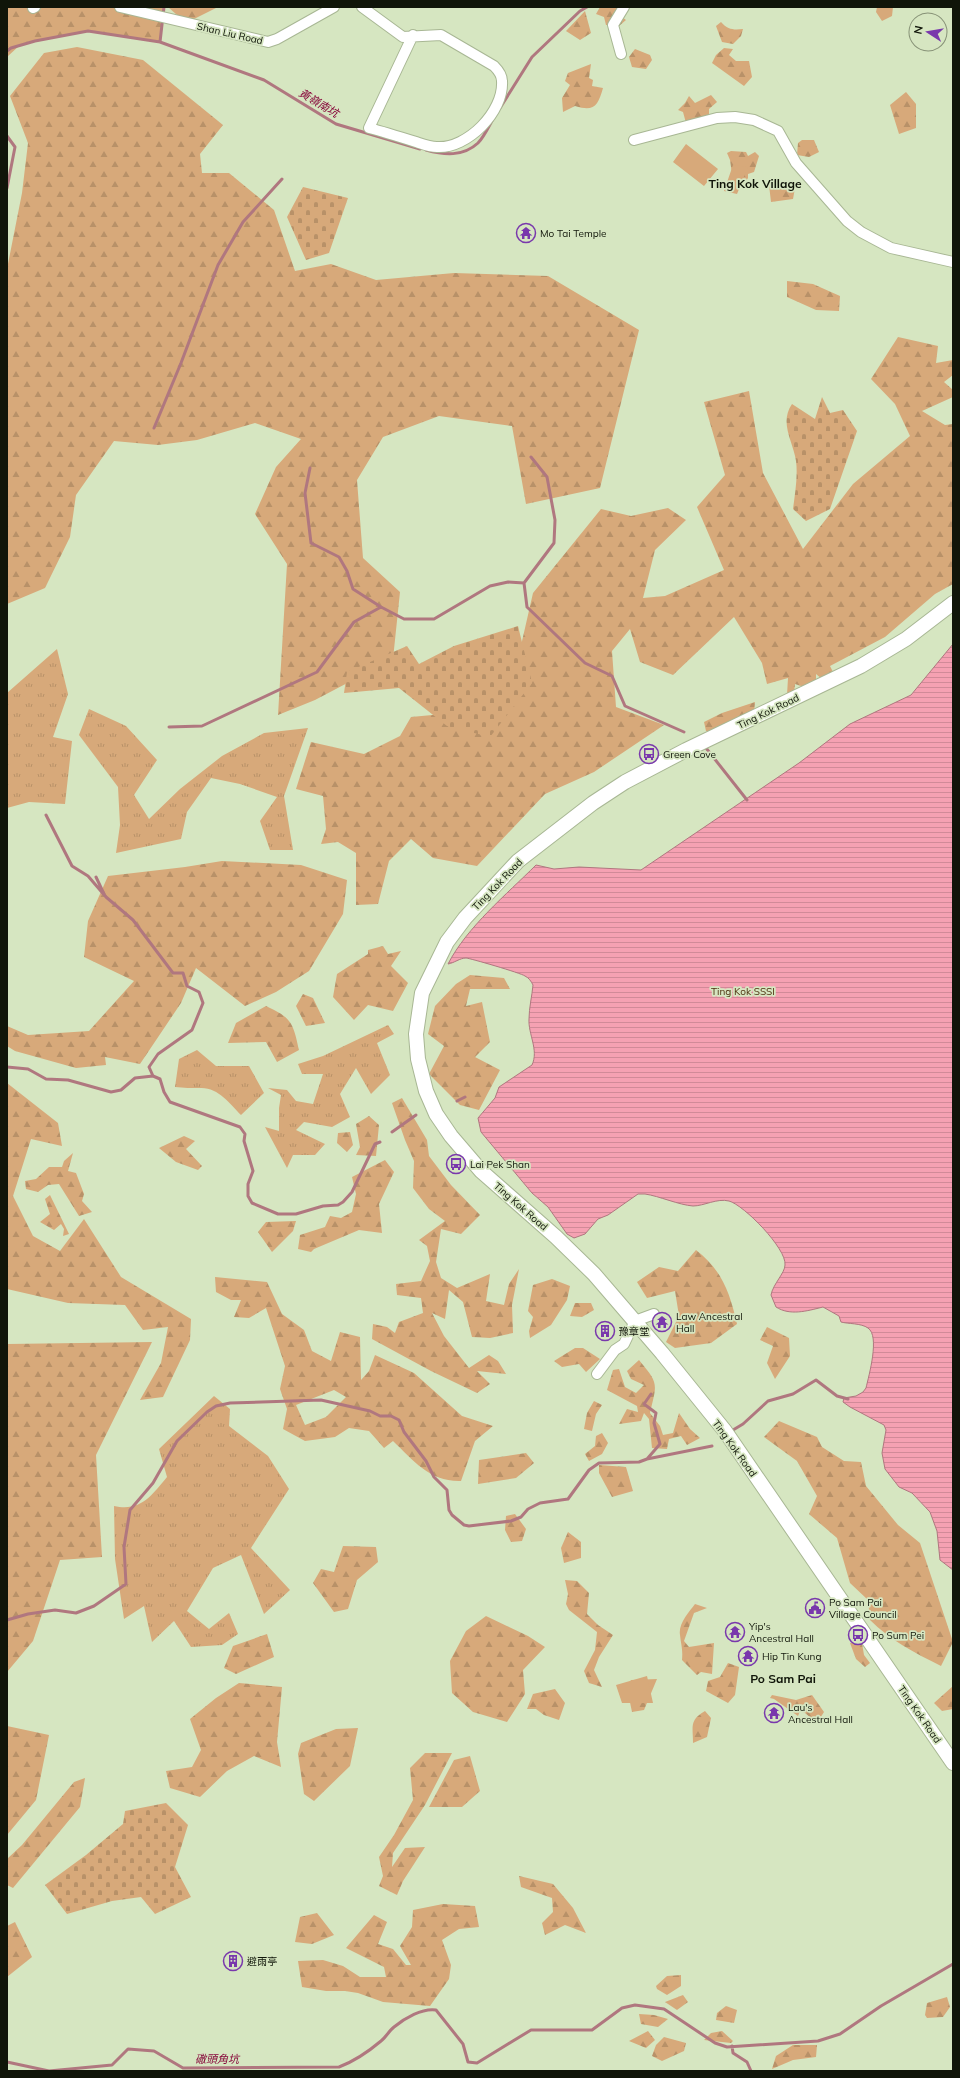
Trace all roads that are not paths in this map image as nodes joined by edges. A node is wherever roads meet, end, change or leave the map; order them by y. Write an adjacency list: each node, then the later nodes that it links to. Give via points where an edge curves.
1 (120, 7): 2 (street, Shan Liu Road, via 268,42)
2 (334, 7)
3 (362, 7): 5 (street, via 402,37)
4 (624, 7): 6 (street, via 613,25)
5 (414, 35): 5 (street, via 369,128 436,148 454,146 469,138 481,127 495,107 502,90 500,73 494,66 441,35)
6 (621, 54)
7 (634, 140): 8 (street, via 717,118 754,120 778,131 796,163 847,221 861,232 891,248)
8 (953, 262)
9 (953, 603): 11 (main road, Ting Kok Road, via 906,639 861,666 658,764 593,803 518,861 498,881 447,942 431,973 419,1007 416,1046 422,1078 436,1114 458,1146 481,1171 594,1274)
10 (654, 1314): 11 (street)
11 (635, 1321): 12 (street, via 624,1344 615,1350); 13 (main road, Ting Kok Road, via 725,1432)
12 (596, 1374)
13 (953, 1763)

